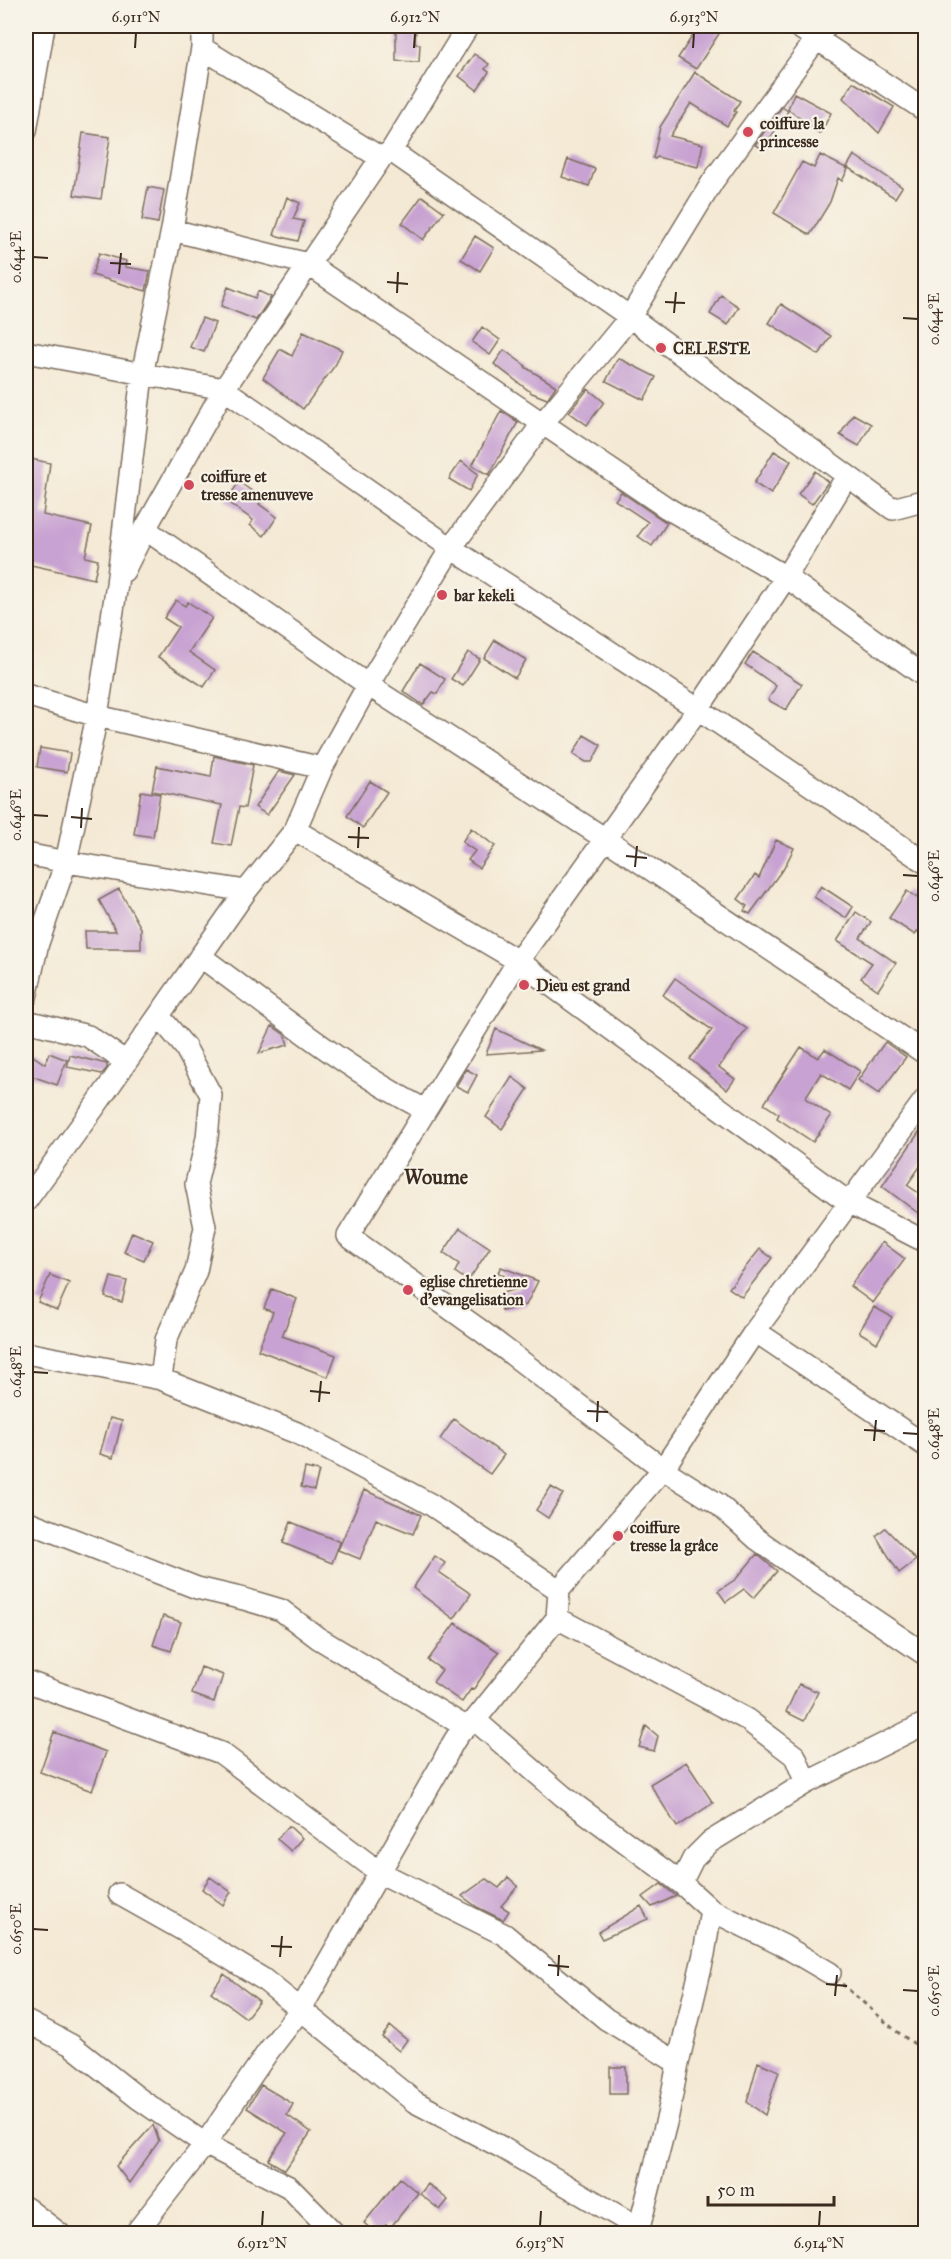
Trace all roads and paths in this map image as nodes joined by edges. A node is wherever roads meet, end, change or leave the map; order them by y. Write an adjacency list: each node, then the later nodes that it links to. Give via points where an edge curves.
1 (44, 26): 8 (street)
2 (202, 26): 6 (street)
3 (468, 26): 9 (street)
4 (797, 26): 5 (street)
5 (822, 32): 7 (street); 12 (street, via 713,181)
6 (202, 48): 9 (street); 10 (street)
7 (922, 101)
8 (26, 131)
9 (386, 155): 11 (street); 12 (street)
10 (172, 230): 11 (street); 14 (street)
11 (308, 264): 15 (street); 16 (street)
12 (630, 317): 16 (street); 17 (street)
13 (26, 352): 14 (street)
14 (142, 375): 15 (street); 22 (street)
15 (224, 389): 19 (street); 20 (street)
16 (543, 423): 20 (street); 21 (street, via 667,508)
17 (847, 476): 18 (street, via 893,509); 21 (street)
18 (926, 500)
19 (145, 529): 22 (street); 24 (street)
20 (452, 548): 24 (street); 26 (street)
21 (786, 577): 23 (street); 26 (street)
22 (117, 584): 27 (street)
23 (926, 677)
24 (368, 685): 28 (street); 30 (street)
25 (26, 695): 27 (street)
26 (698, 709): 30 (street); 33 (street)
27 (97, 716): 28 (street); 32 (street)
28 (322, 768): 29 (street)
29 (295, 830): 34 (street); 36 (street)
30 (604, 838): 36 (street); 40 (street)
31 (26, 854): 32 (street)
32 (66, 862): 34 (street); 37 (street, via 38,943)
33 (926, 863)
34 (246, 891): 35 (street)
35 (200, 956): 38 (street); 43 (street, via 352,1065)
36 (518, 960): 43 (street); 45 (street)
37 (26, 997)
38 (159, 1016): 41 (street); 49 (street, via 185,1047 211,1095 207,1138 196,1184 205,1227 196,1271 166,1340)
39 (26, 1021): 41 (street, via 88,1036)
40 (926, 1054)
41 (126, 1062): 44 (street)
42 (926, 1098): 45 (street)
43 (426, 1110): 51 (street, via 348,1236)
44 (26, 1202)
45 (848, 1202): 46 (street); 47 (street)
46 (926, 1242)
47 (755, 1331): 50 (street); 51 (street)
48 (26, 1353): 49 (street)
49 (161, 1379): 53 (street, via 297,1433 430,1504)
50 (926, 1446)
51 (663, 1469): 53 (street); 55 (street, via 718,1504 757,1539)
52 (26, 1521): 57 (street, via 197,1588 281,1610 318,1638)
53 (559, 1590): 54 (street)
54 (556, 1618): 57 (street); 59 (street, via 746,1719 795,1756)
55 (926, 1655)
56 (26, 1681): 60 (street, via 221,1753)
57 (470, 1723): 60 (street, via 456,1735); 61 (street)
58 (926, 1723): 59 (street)
59 (806, 1783): 61 (street, via 710,1842 693,1859)
60 (380, 1872): 65 (street); 68 (street, via 505,1935 606,2019)
61 (681, 1883): 63 (street)
62 (119, 1894): 65 (street, via 263,1979)
63 (711, 1910): 64 (street); 68 (street)
64 (830, 1973): 67 (path)
65 (301, 2008): 69 (street); 71 (street, via 415,2102 501,2147)
66 (26, 2021): 69 (street, via 71,2045)
67 (926, 2052)
68 (678, 2063): 71 (street)
69 (205, 2144): 73 (street); 74 (street, via 290,2187)
70 (26, 2208): 72 (street)
71 (639, 2231)
72 (60, 2234)
73 (135, 2234)
74 (335, 2234)

